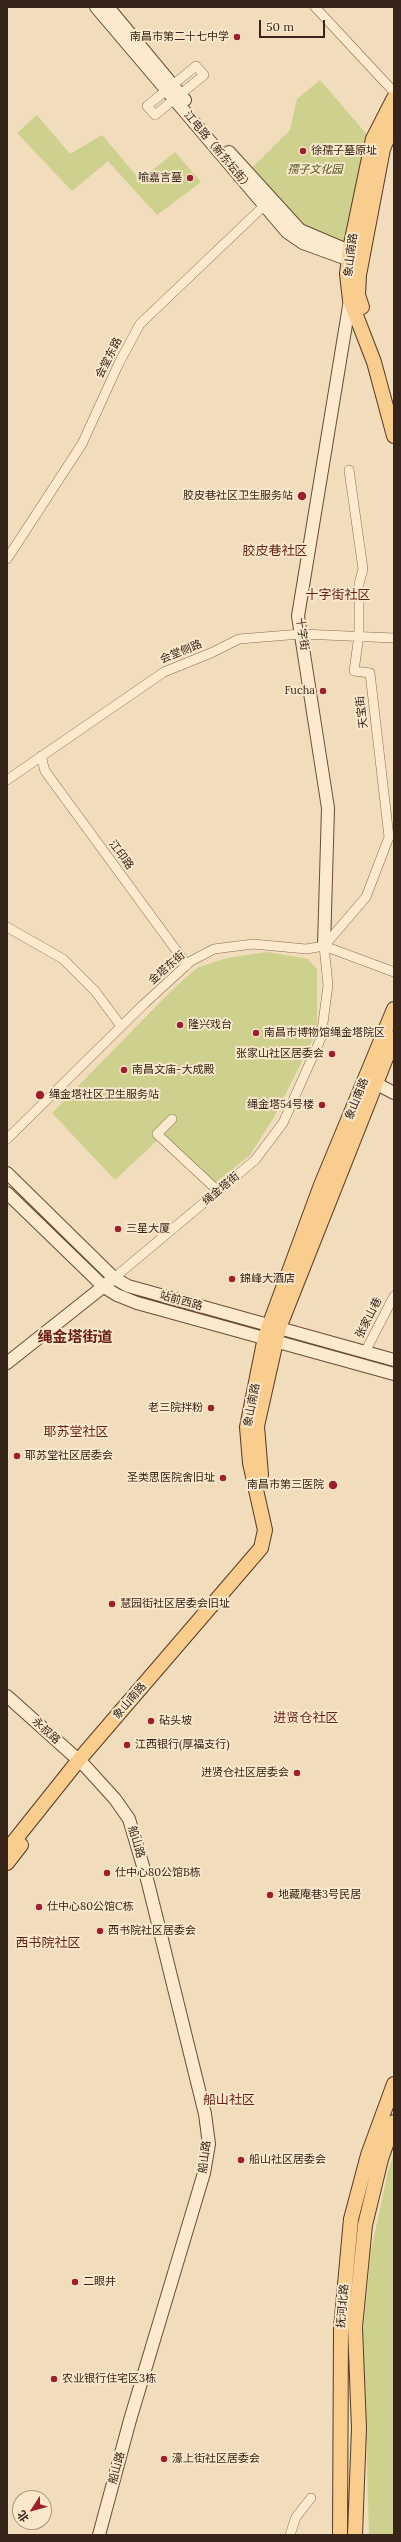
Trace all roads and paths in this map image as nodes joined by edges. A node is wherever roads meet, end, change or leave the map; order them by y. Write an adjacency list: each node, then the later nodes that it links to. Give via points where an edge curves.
1 (96, 7): 4 (street, 江电路（新东坛街）)
2 (108, 7): 4 (street, 江电路（新东坛街）)
3 (315, 7): 5 (street)
4 (174, 92): 8 (street, 江电路（新东坛街）)
5 (394, 92)
6 (394, 98): 9 (main road, 象山南路, via 373,140)
7 (394, 122): 9 (main road, 象山南路, via 383,149)
8 (268, 202): 9 (street, 江电路（新东坛街）, via 300,230); 14 (street, 会堂东路, via 140,324 82,444)
9 (356, 257): 10 (main road, 象山南路); 11 (main road, 象山南路, via 358,295)
10 (350, 300): 12 (main road, 象山南路, via 374,362); 15 (street, 十字街, via 298,616)
11 (394, 404)
12 (394, 436)
13 (349, 470): 16 (street, 天宝街, via 363,568 359,584)
14 (7, 559)
15 (301, 634): 16 (street, 会堂侧路); 18 (street, 会堂侧路, via 239,639 164,672); 21 (street, 十字街, via 328,808)
16 (359, 635): 17 (street, 会堂侧路); 21 (street, 天宝街, via 354,672 370,673 389,837 366,897)
17 (394, 638)
18 (42, 756): 19 (street, 会堂侧路); 22 (street, 江印路, via 45,771)
19 (7, 780)
20 (7, 927): 25 (street, via 63,959 95,991)
21 (324, 946): 22 (street, 金塔东街, via 306,949 253,944 214,949); 23 (street, 金塔东街); 32 (street, 绳金塔街, via 328,985 321,1038 283,1123 255,1160)
22 (187, 965): 25 (street, 金塔东街)
23 (394, 972)
24 (394, 1009): 37 (main road, 象山南路, via 321,1185)
25 (121, 1026): 30 (street, 金塔东街)
26 (394, 1038): 27 (main road, 象山南路)
27 (375, 1083): 28 (street); 37 (main road, 象山南路)
28 (394, 1093)
29 (172, 1119): 32 (street, via 157,1134)
30 (7, 1139)
31 (7, 1173): 34 (street, 站前西路)
32 (218, 1191): 34 (street, 绳金塔街)
33 (7, 1193): 35 (street, 站前西路)
34 (114, 1278): 35 (street, 绳金塔街); 37 (street, 站前西路, via 147,1292)
35 (104, 1286): 37 (street, 站前西路, via 117,1295 137,1303); 40 (street, 绳金塔街)
36 (394, 1296): 38 (street, 张家山巷)
37 (272, 1332): 38 (street, 站前西路); 41 (street, 站前西路); 43 (main road, 象山南路, via 247,1427 250,1463 265,1530 261,1548)
38 (365, 1352): 39 (street, 站前西路)
39 (394, 1360)
40 (7, 1364)
41 (394, 1374)
42 (7, 1696): 43 (street, 永叔路)
43 (81, 1764): 44 (main road, 象山南路); 45 (main road, 象山南路); 49 (street, 船山路, via 115,1799 129,1819 137,1841 204,2107 209,2144 204,2173 130,2420)
44 (7, 1850)
45 (7, 1863)
46 (394, 2084): 51 (main road, 抚河北路, via 368,2155 351,2219 341,2328)
47 (394, 2122): 52 (main road, 抚河北路, via 381,2159 365,2225 355,2327 359,2428)
48 (311, 2498): 50 (street, via 296,2517)
49 (99, 2535)
50 (290, 2535)
51 (340, 2535)
52 (355, 2535)

